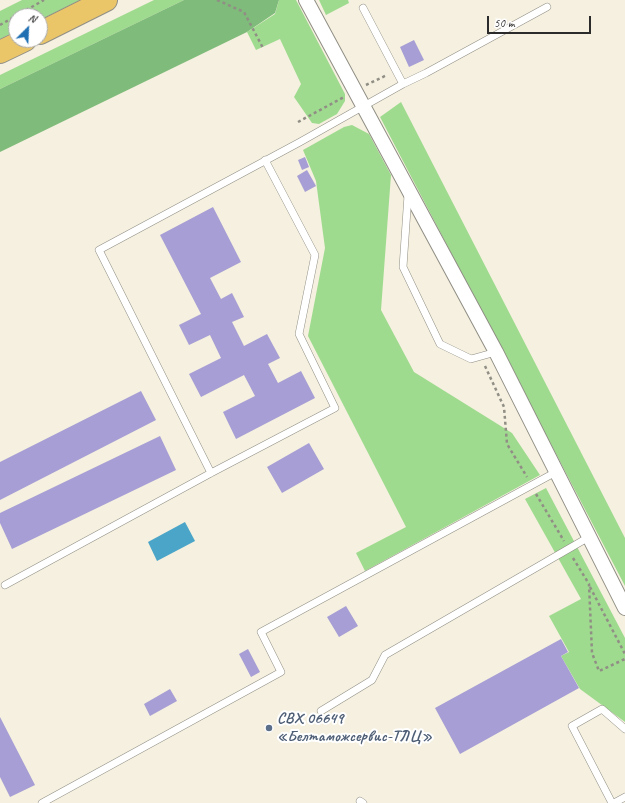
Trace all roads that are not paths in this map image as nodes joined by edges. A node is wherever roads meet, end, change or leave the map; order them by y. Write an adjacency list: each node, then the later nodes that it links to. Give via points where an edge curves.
1 (106, 0): 5 (highway)
2 (306, 0): 7 (street)
3 (546, 7): 6 (lane)
4 (363, 8): 6 (lane)
5 (48, 29)
6 (403, 84): 7 (lane)
7 (364, 106): 8 (lane); 9 (street)
8 (265, 160): 12 (lane, via 315,254 299,334 335,408); 12 (lane, via 98,250)
9 (409, 189): 10 (street); 10 (lane, via 403,266 440,344 471,359)
10 (496, 352): 11 (street)
11 (556, 472): 13 (street); 19 (lane, via 261,632 281,672)
12 (210, 473): 14 (lane)
13 (589, 537): 15 (street); 16 (lane, via 385,655 372,680)
14 (5, 585)
15 (625, 608)
16 (321, 711)
17 (625, 729): 20 (lane, via 602,709 572,726)
18 (625, 797): 20 (lane)
19 (42, 803)
20 (613, 803)

